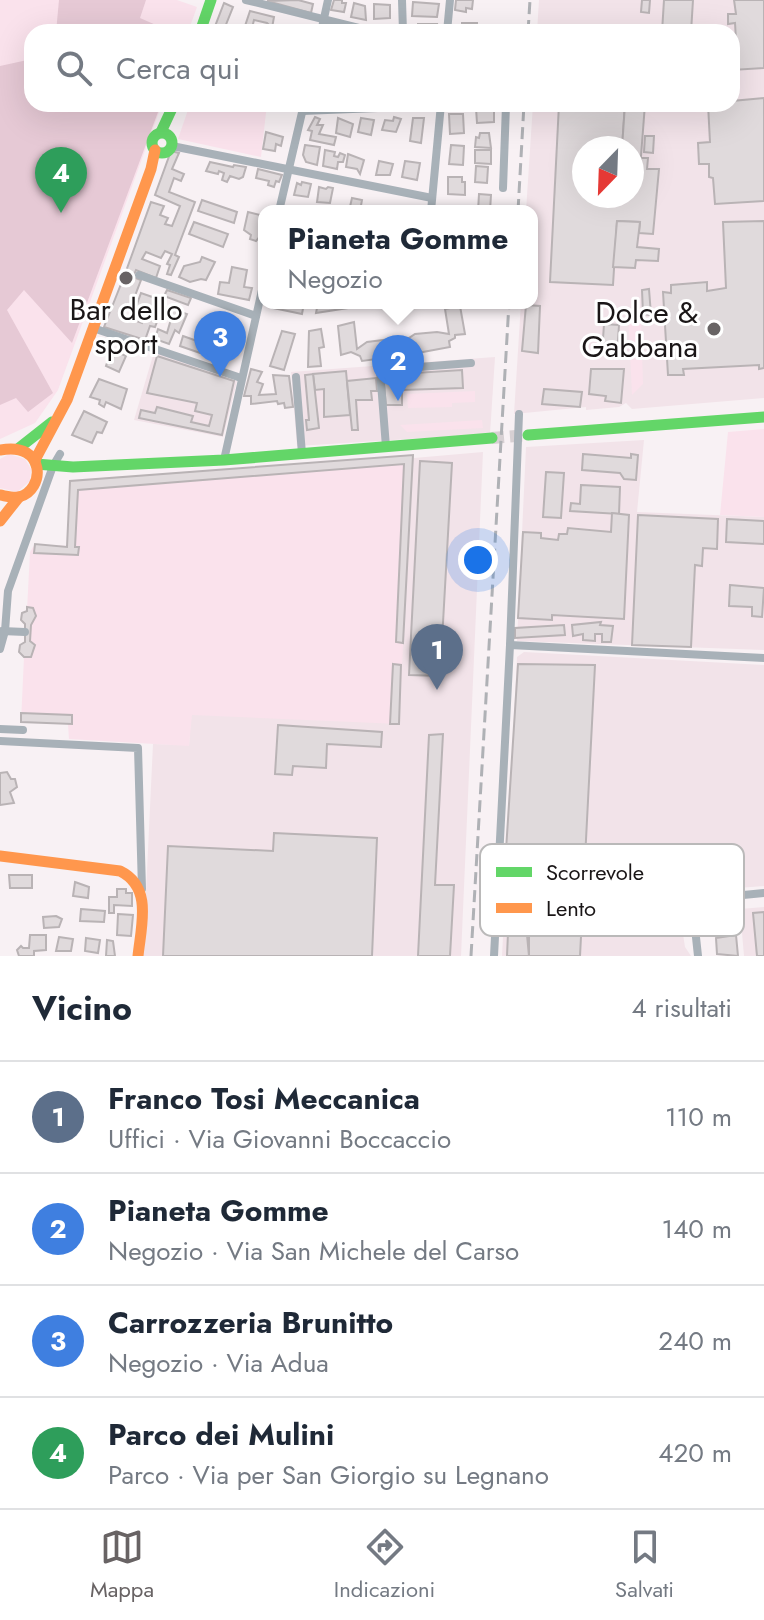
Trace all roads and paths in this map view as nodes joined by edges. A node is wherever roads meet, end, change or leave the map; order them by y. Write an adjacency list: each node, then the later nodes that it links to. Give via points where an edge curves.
1 (211, 0): 7 (main road)
2 (246, 0): 6 (street)
3 (328, 0): 6 (street)
4 (402, 0): 10 (street)
5 (450, 0): 11 (street)
6 (323, 21): 8 (street); 9 (street)
7 (203, 24)
8 (322, 24)
9 (337, 24)
10 (403, 24)
11 (448, 24)
12 (171, 112): 16 (main road)
13 (302, 112): 18 (street)
14 (439, 112): 20 (street)
15 (506, 112): 19 (street)
16 (167, 137): 17 (main road, via 166,152); 17 (main road, via 152,141); 18 (street)
17 (158, 151): 26 (main road)
18 (288, 169): 20 (street); 21 (street)
19 (503, 188)
20 (432, 198): 22 (street)
21 (280, 205)
22 (431, 205)
23 (139, 275): 25 (street)
24 (258, 307): 25 (street)
25 (256, 316): 29 (street)
26 (93, 328): 29 (street); 31 (main road)
27 (471, 363): 35 (street, via 380,370)
28 (296, 377): 39 (street)
29 (241, 378): 40 (street)
30 (519, 414): 49 (street)
31 (58, 416): 36 (main road); 41 (main road)
32 (763, 417): 33 (main road)
33 (528, 435)
34 (492, 438): 35 (main road)
35 (386, 447): 39 (main road)
36 (19, 448): 37 (main road); 41 (main road)
37 (0, 450)
38 (60, 454): 42 (street)
39 (302, 454): 40 (main road)
40 (224, 460): 42 (main road)
41 (35, 462): 42 (main road); 43 (main road)
42 (51, 470): 43 (main road); 47 (street, via 8,591)
43 (37, 479): 45 (main road, via 31,491)
44 (0, 495): 45 (main road)
45 (19, 497): 46 (main road)
46 (0, 521)
47 (3, 631): 48 (street); 50 (street)
48 (25, 632)
49 (510, 645): 51 (street); 55 (street)
50 (0, 649)
51 (764, 658)
52 (0, 729): 53 (street)
53 (23, 730)
54 (0, 741): 56 (street, via 138,748)
55 (500, 844)
56 (142, 850): 58 (street, via 136,866); 61 (street)
57 (0, 856): 58 (main road)
58 (120, 871): 61 (main road, via 136,880)
59 (764, 893): 60 (street)
60 (744, 895)
61 (142, 897): 64 (main road)
62 (495, 936): 65 (street)
63 (696, 936): 66 (street)
64 (138, 956)
65 (494, 956)
66 (698, 956)

